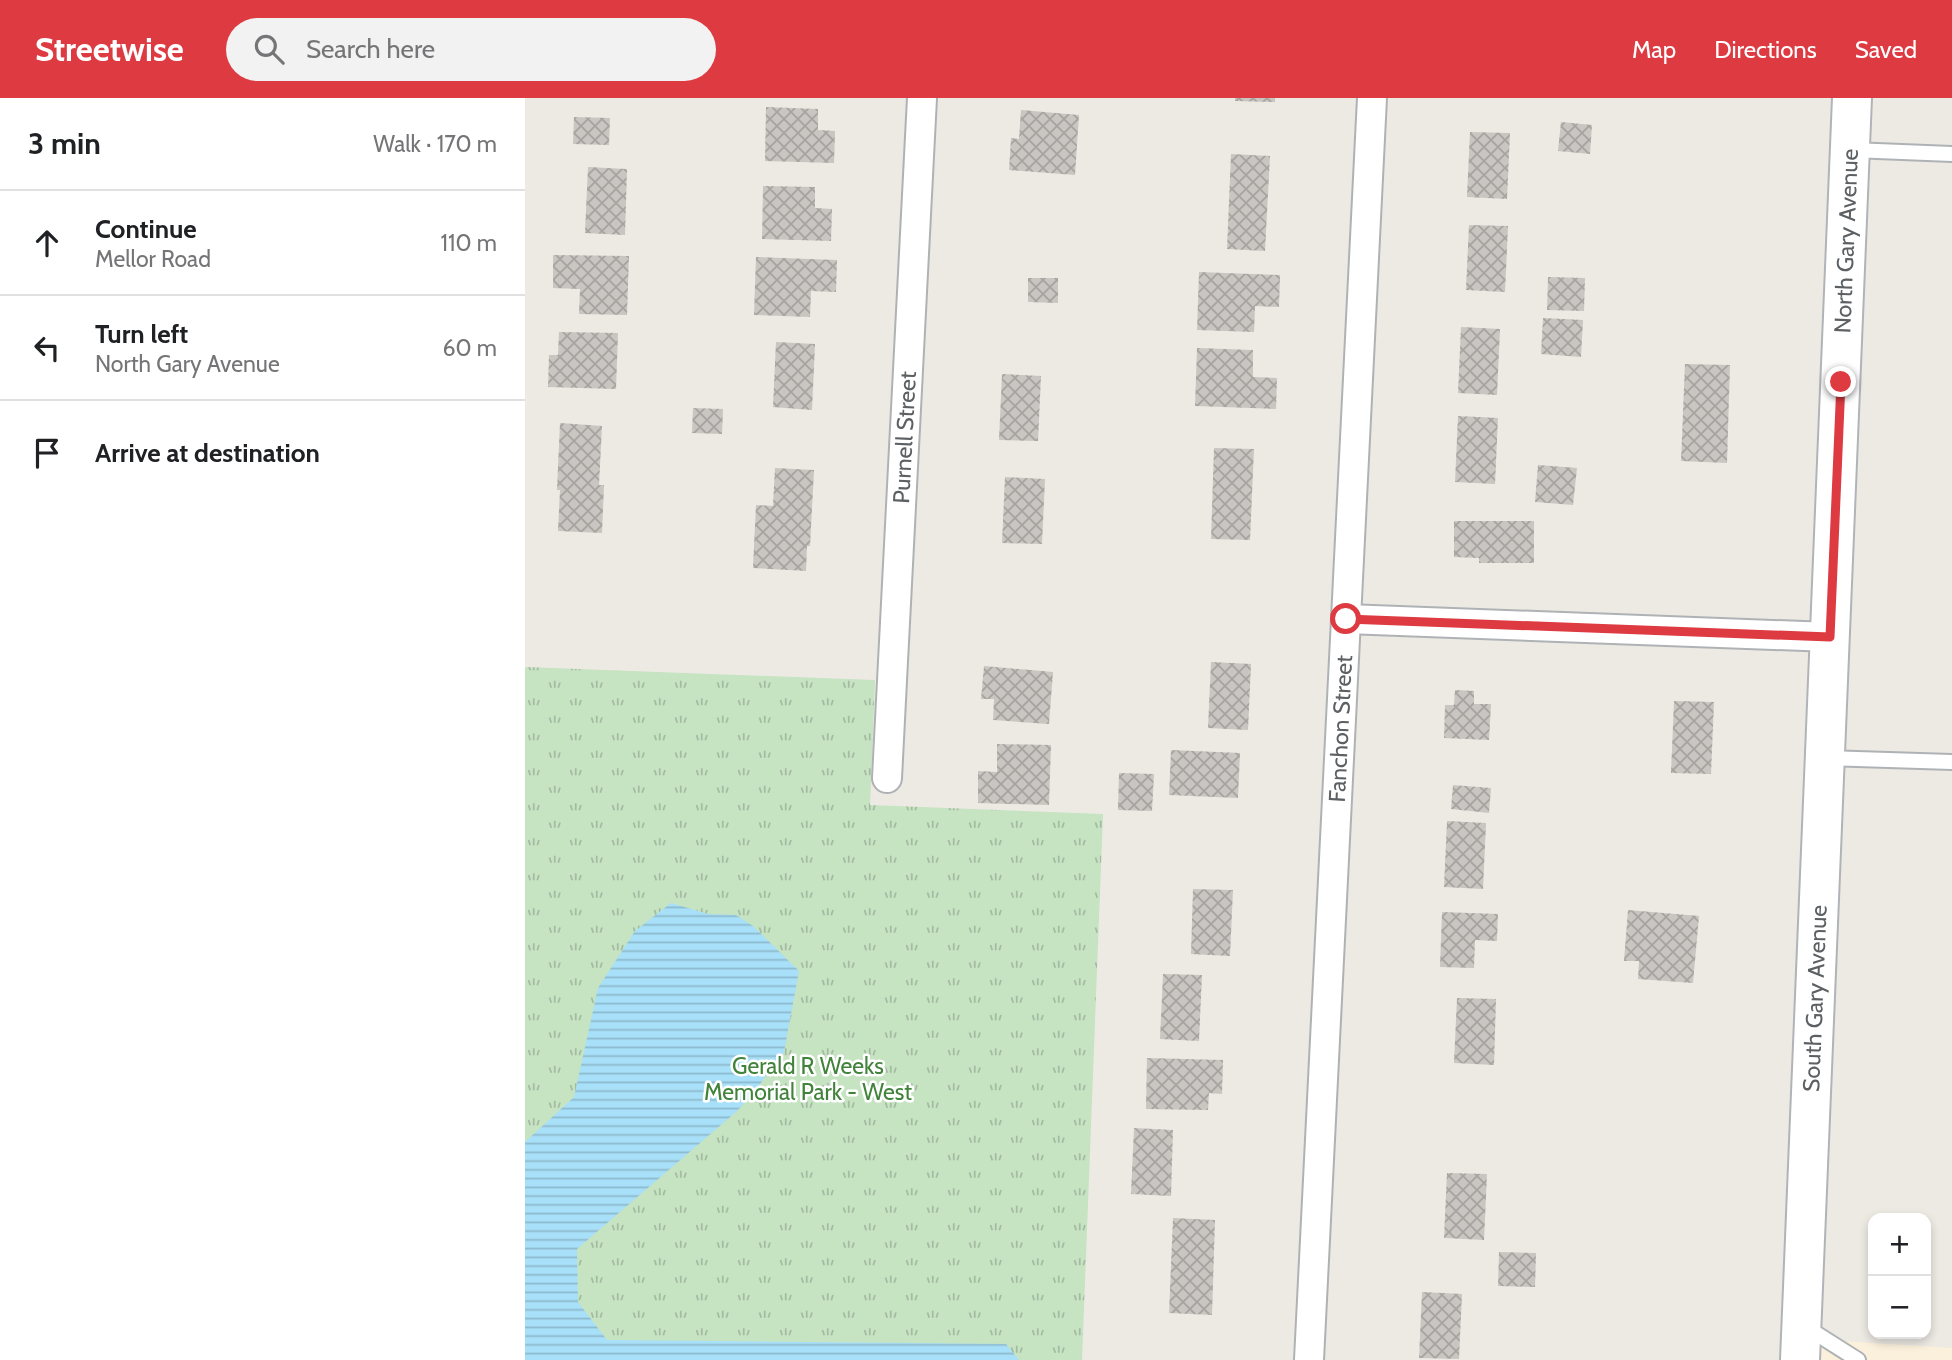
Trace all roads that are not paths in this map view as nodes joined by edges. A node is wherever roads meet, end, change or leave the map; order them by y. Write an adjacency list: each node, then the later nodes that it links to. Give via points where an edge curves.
1 (922, 98): 10 (street, Purnell Street)
2 (1372, 98): 6 (street, Fanchon Street)
3 (1851, 98): 4 (main road, North Gary Avenue)
4 (1850, 150): 5 (lane); 7 (main road, North Gary Avenue)
5 (1952, 154)
6 (1346, 619): 7 (street); 12 (street, Fanchon Street)
7 (1830, 637): 8 (main road, South Gary Avenue)
8 (1824, 758): 9 (lane); 11 (main road, South Gary Avenue)
9 (1952, 762)
10 (887, 778)
11 (1801, 1342): 13 (lane)
12 (1309, 1360)
13 (1858, 1360)

